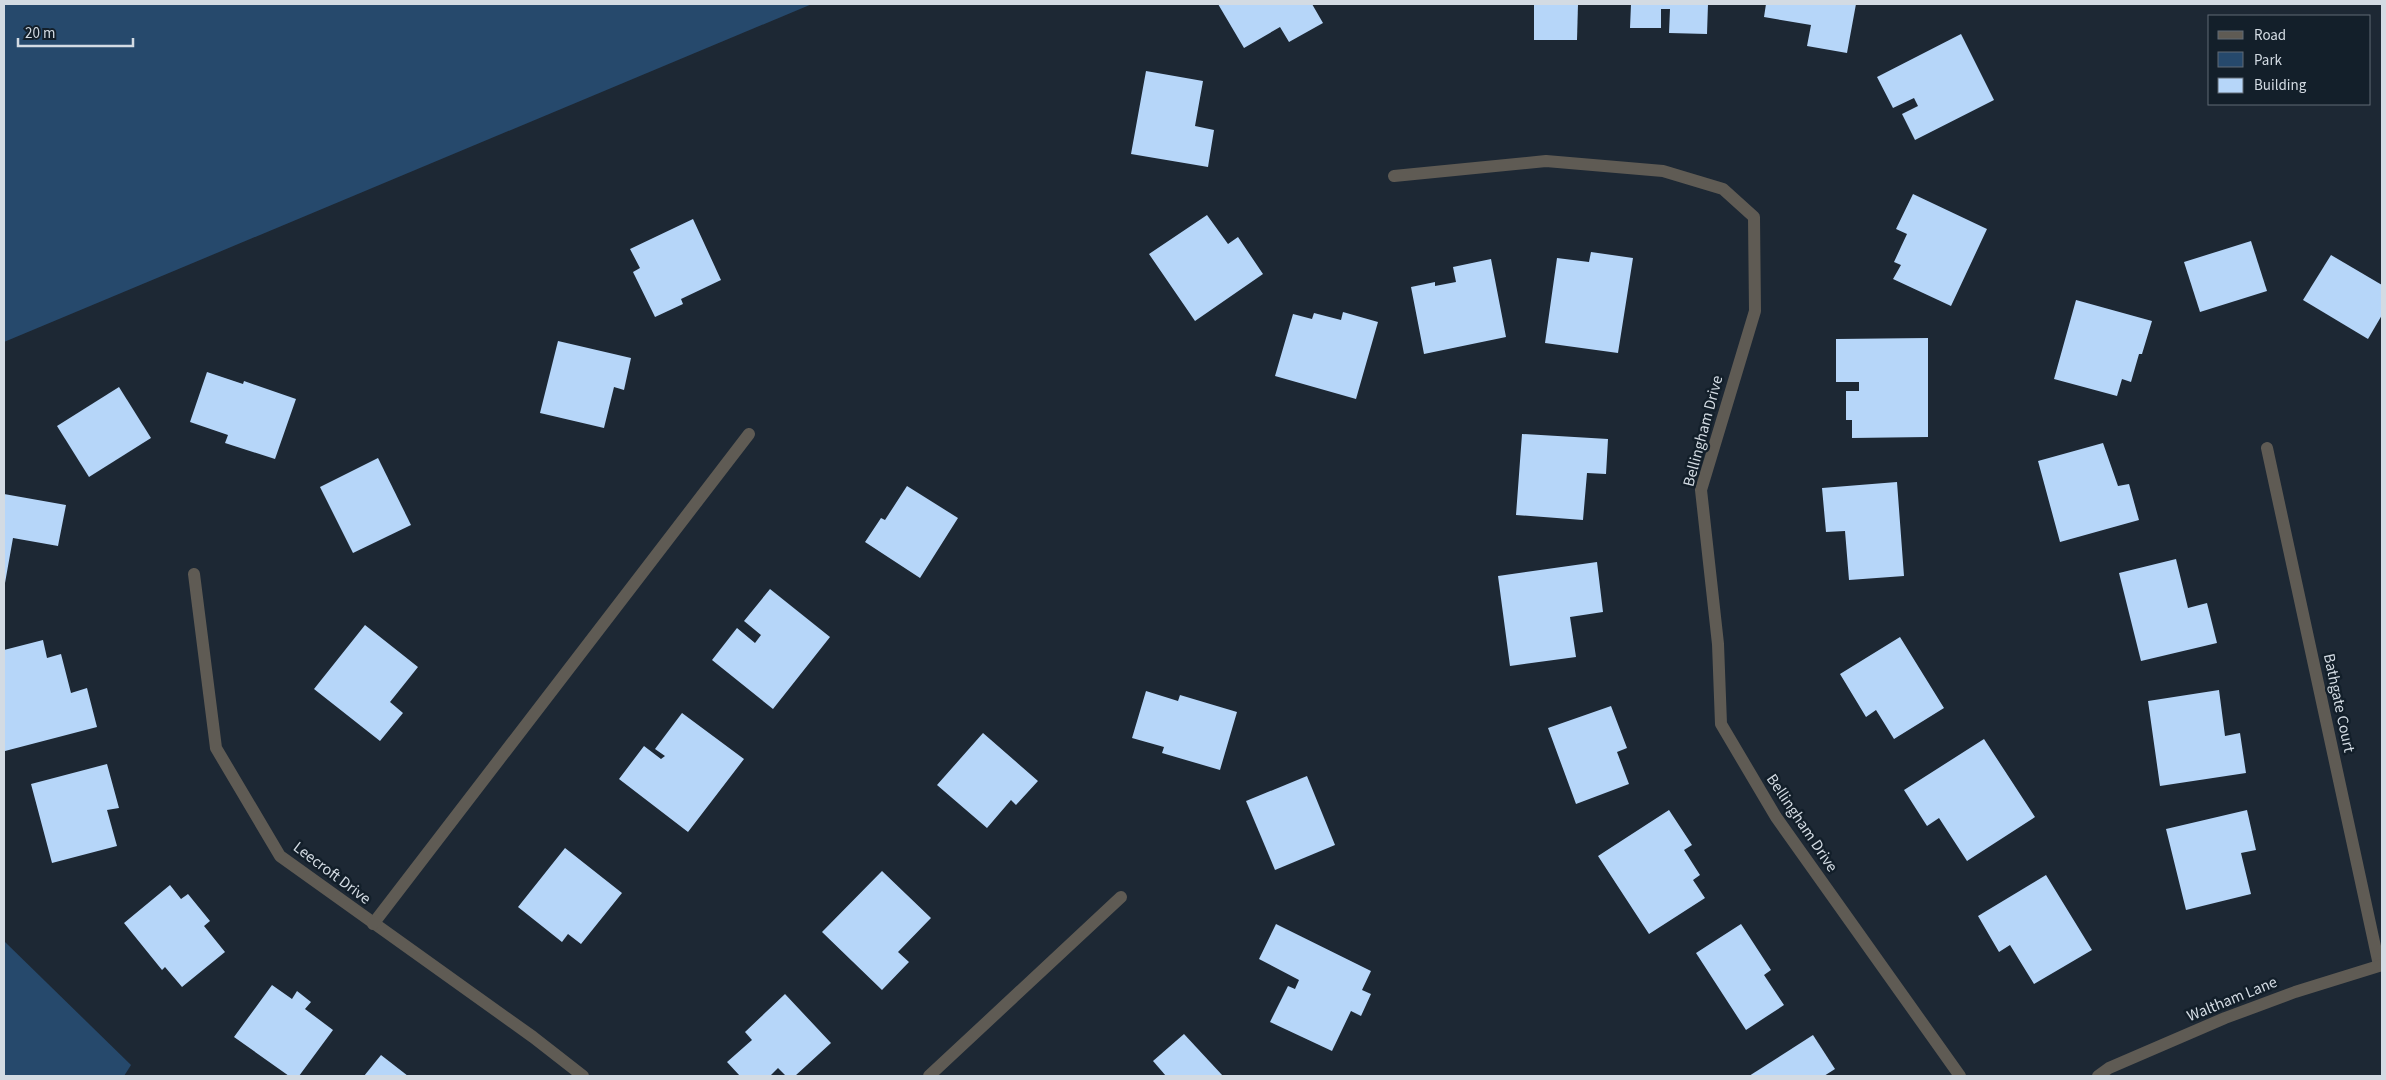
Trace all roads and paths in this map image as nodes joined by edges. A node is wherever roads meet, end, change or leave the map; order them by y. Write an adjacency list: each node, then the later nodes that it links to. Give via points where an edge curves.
1 (1394, 176): 10 (street, Bellingham Drive, via 1546,161 1663,171 1723,188 1754,217 1755,310 1701,490 1718,644 1721,724 1776,817)
2 (749, 434): 6 (street)
3 (2267, 448): 7 (street, Bathgate Court)
4 (194, 574): 6 (street, Leecroft Drive, via 216,748 280,856)
5 (1121, 897): 9 (street)
6 (373, 924): 8 (street, Leecroft Drive)
7 (2381, 965): 11 (street, Waltham Lane, via 2224,1018 2109,1068)
8 (583, 1076)
9 (929, 1076)
10 (1960, 1076)
11 (2098, 1076)

